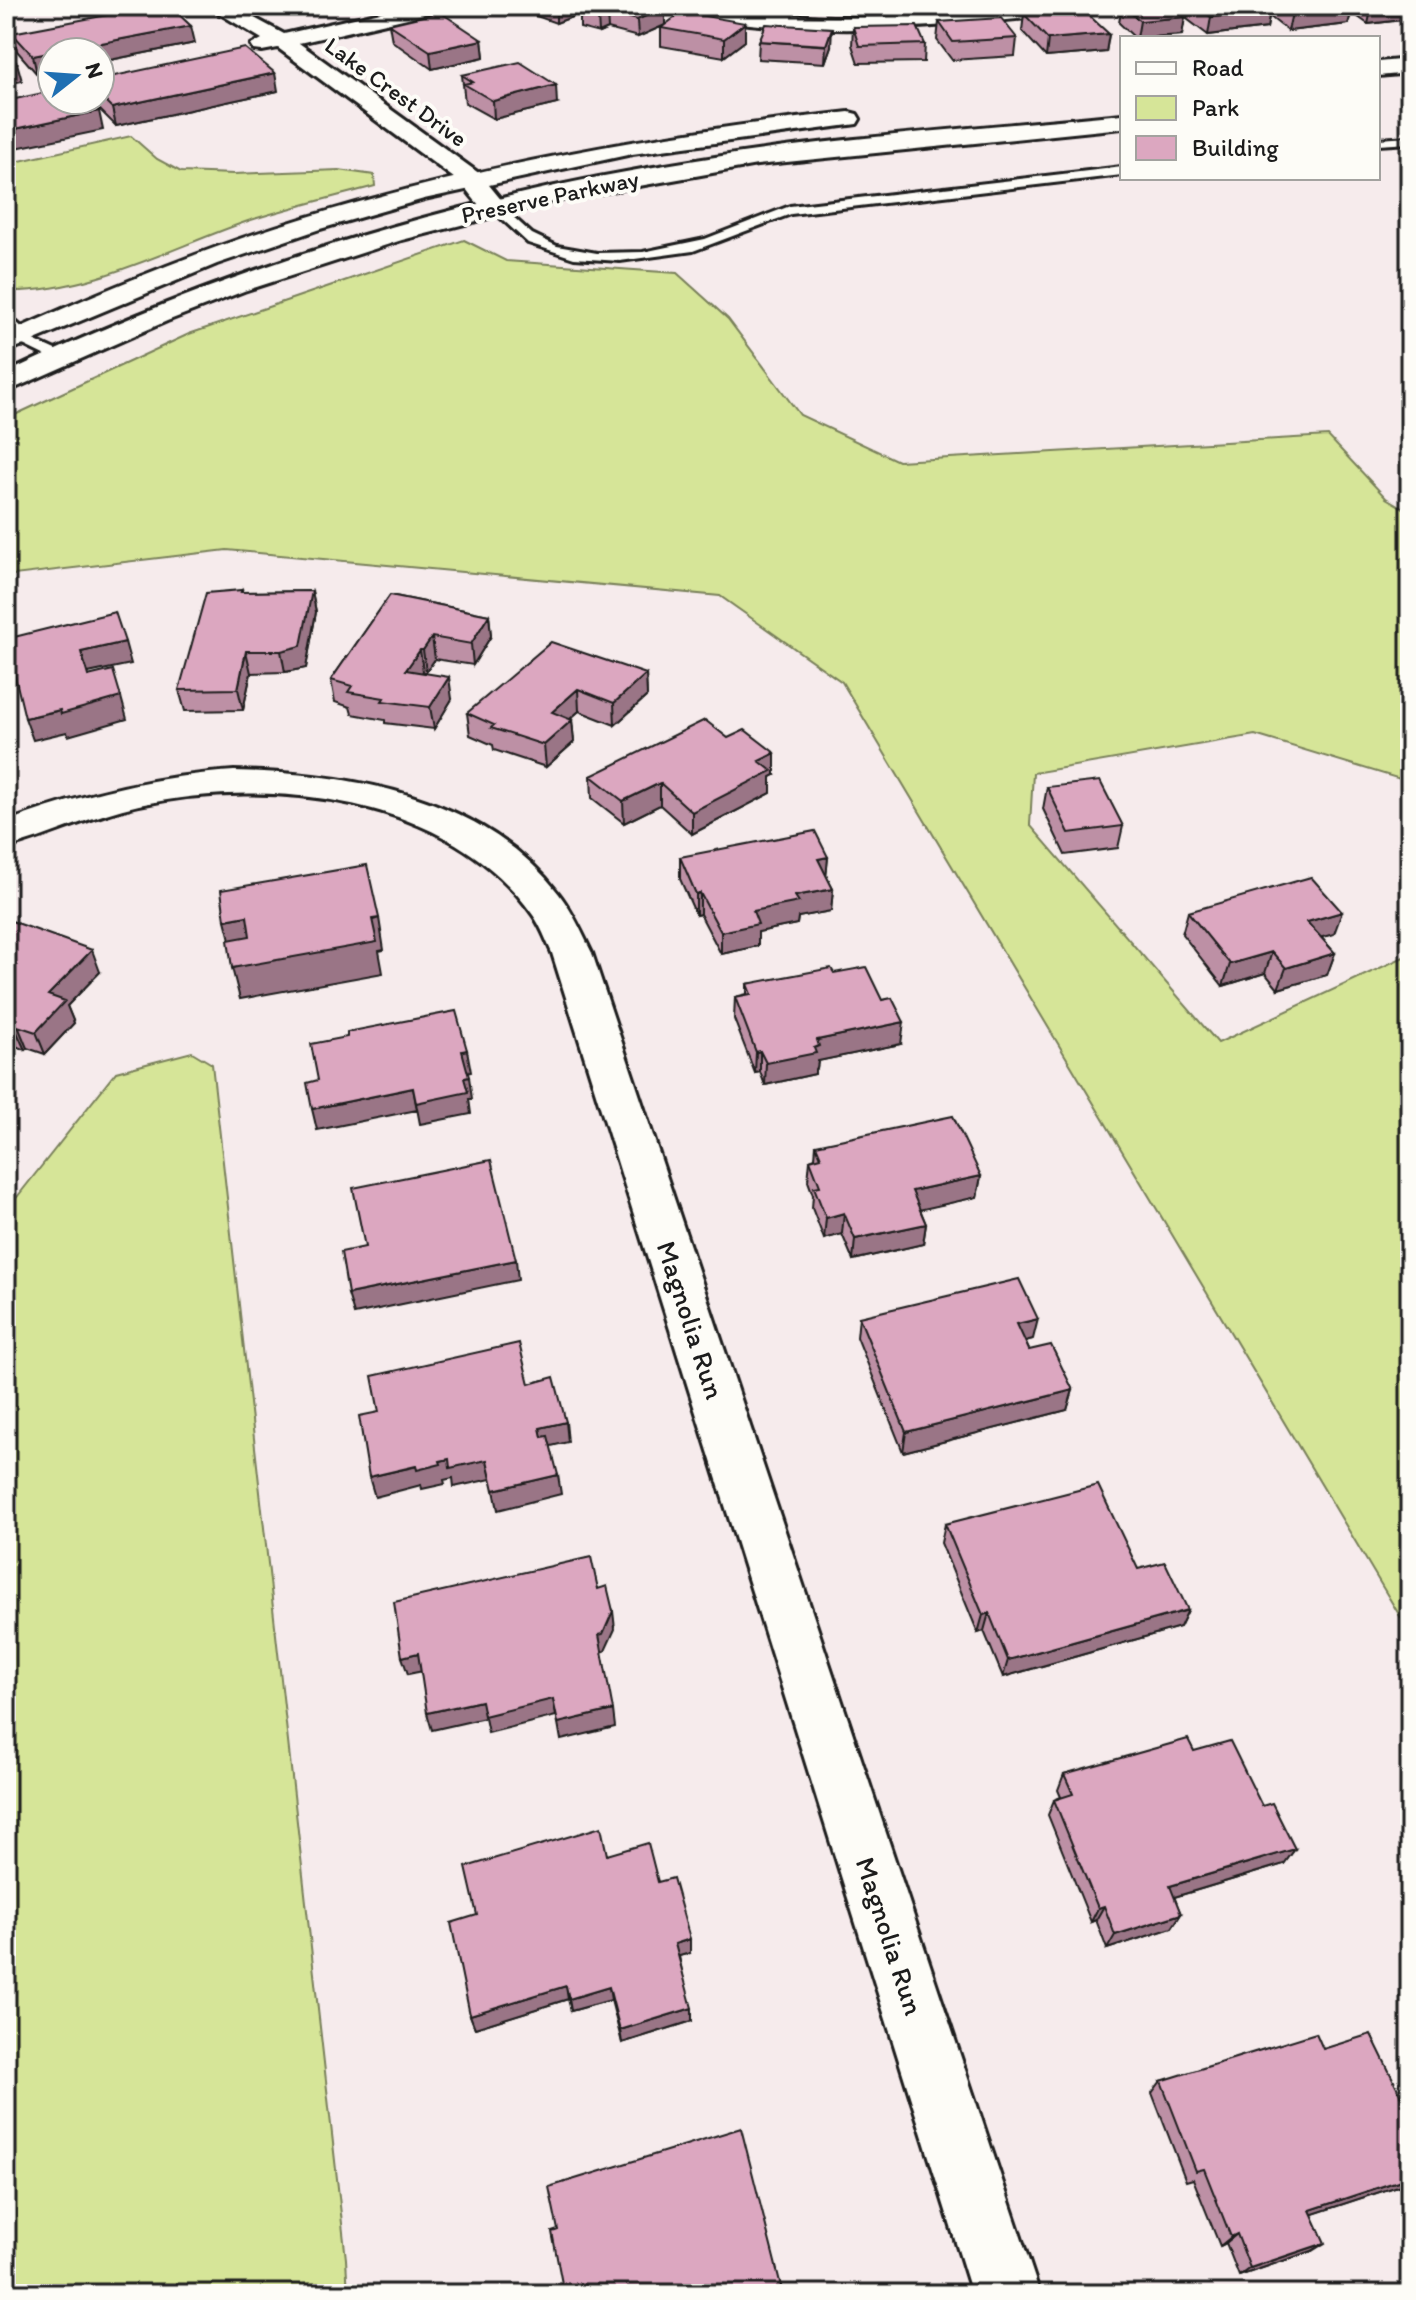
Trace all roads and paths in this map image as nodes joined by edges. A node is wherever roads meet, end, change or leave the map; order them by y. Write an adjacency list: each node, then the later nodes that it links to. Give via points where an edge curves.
1 (217, 6): 5 (street, Lake Crest Drive)
2 (435, 6): 5 (street)
3 (679, 6): 4 (street, via 749,19 843,24)
4 (1090, 6)
5 (282, 41): 6 (street); 14 (street, Lake Crest Drive)
6 (238, 50)
7 (1410, 66): 8 (street)
8 (1380, 69)
9 (868, 117): 14 (street, Preserve Parkway, via 642,145)
10 (1120, 121): 15 (street, Preserve Parkway, via 829,150 638,177)
11 (1410, 140): 12 (lane)
12 (1380, 142)
13 (1120, 171): 15 (lane, via 790,210 710,242 644,255 596,257 561,251 530,239)
14 (471, 179): 15 (street, Lake Crest Drive); 16 (street, Preserve Parkway, via 258,241)
15 (495, 207): 17 (street, Preserve Parkway, via 308,260)
16 (11, 337): 17 (lane)
17 (59, 357): 18 (street, Preserve Parkway)
18 (6, 384)
19 (6, 836): 20 (street, Magnolia Run, via 65,814 159,790 218,783 306,786 405,806 441,820 501,859 549,908 577,968)
20 (1006, 2294)

